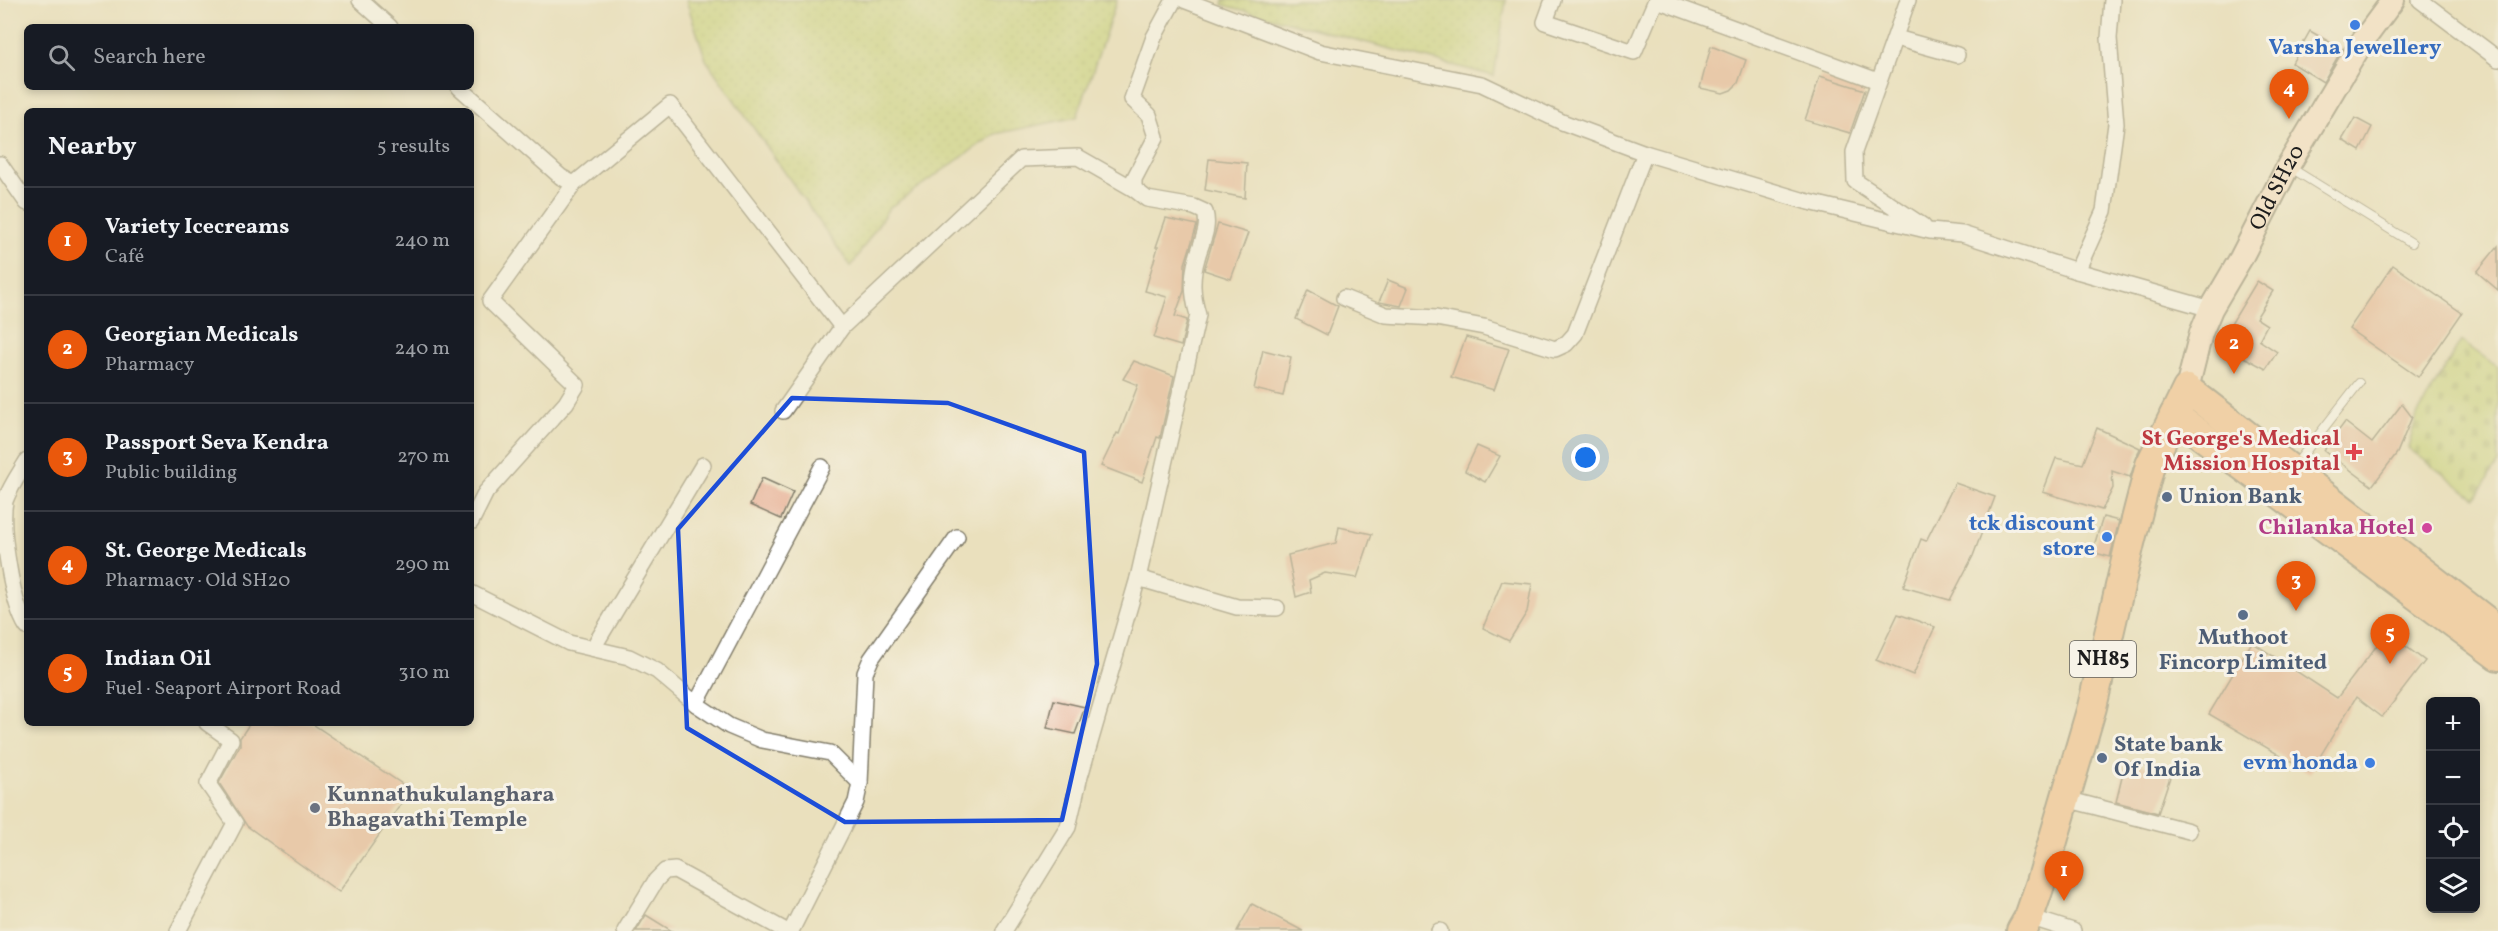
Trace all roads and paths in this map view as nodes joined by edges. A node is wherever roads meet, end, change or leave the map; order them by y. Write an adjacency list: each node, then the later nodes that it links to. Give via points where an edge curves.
1 (360, 0): 10 (street)
2 (1174, 0): 20 (street, via 1154,37 1132,99 1149,115 1156,137 1134,179)
3 (1184, 0): 16 (street, via 1320,52 1482,84 1562,122)
4 (1553, 0): 5 (street, via 1545,22 1634,52)
5 (1657, 0): 14 (street)
6 (1908, 0): 11 (street)
7 (2112, 0): 24 (street, via 2109,38 2116,124 2112,156 2104,211)
8 (2393, 0): 18 (main road, Old SH20, via 2362,42)
9 (2420, 0): 13 (street)
10 (387, 24)
11 (1896, 38): 12 (street); 14 (street)
12 (1957, 55)
13 (2498, 59)
14 (1878, 81): 22 (street, via 1854,152 1855,181)
15 (462, 90): 19 (street, via 561,177)
16 (1645, 153): 22 (street, via 1805,201); 25 (street, via 1575,334 1566,344 1555,349 1484,327 1436,318 1386,315)
17 (0, 164): 21 (street)
18 (2288, 166): 23 (lane); 26 (main road, Old SH20)
19 (574, 184): 27 (street, via 670,105); 36 (street, via 490,301 577,385 566,403 486,492)
20 (1134, 189): 27 (street, via 1078,157 1022,159); 39 (street, via 1147,200 1194,207 1205,212 1209,223 1196,259 1191,290 1198,315)
21 (24, 199)
22 (1930, 231): 24 (street, via 1962,234)
23 (2412, 243)
24 (2077, 271): 26 (street)
25 (1344, 298)
26 (2211, 309): 29 (main road, Old SH20)
27 (842, 327): 30 (street)
28 (2359, 383): 35 (lane)
29 (2187, 389): 31 (highway, NH85); 35 (highway)
30 (783, 411)
31 (2174, 415): 46 (highway); 50 (highway, NH85, via 2151,465)
32 (703, 465): 45 (street)
33 (24, 467): 43 (street, via 4,504 3,544 14,597)
34 (822, 467): 47 (street)
35 (2291, 471): 37 (highway)
36 (474, 516)
37 (2373, 532): 42 (street, via 2422,557); 44 (highway)
38 (957, 537): 49 (street, via 871,659 865,674)
39 (1138, 578): 41 (street, via 1237,607); 57 (street, via 1068,827)
40 (474, 595): 45 (street, via 569,643)
41 (1277, 608)
42 (2498, 614)
43 (24, 620)
44 (2498, 630)
45 (593, 648): 47 (street, via 629,657 657,671)
46 (2498, 656)
47 (696, 704): 49 (street, via 729,726 762,741 830,753)
48 (211, 726): 53 (street, via 231,740 208,784 235,823)
49 (860, 783): 56 (street, via 856,802)
50 (2066, 799): 51 (street); 52 (highway, NH85)
51 (2189, 831)
52 (2025, 924): 58 (street)
53 (178, 931)
54 (625, 931): 55 (street, via 656,880 664,871 675,870)
55 (786, 931)
56 (791, 931)
57 (1004, 931)
58 (2073, 931)

